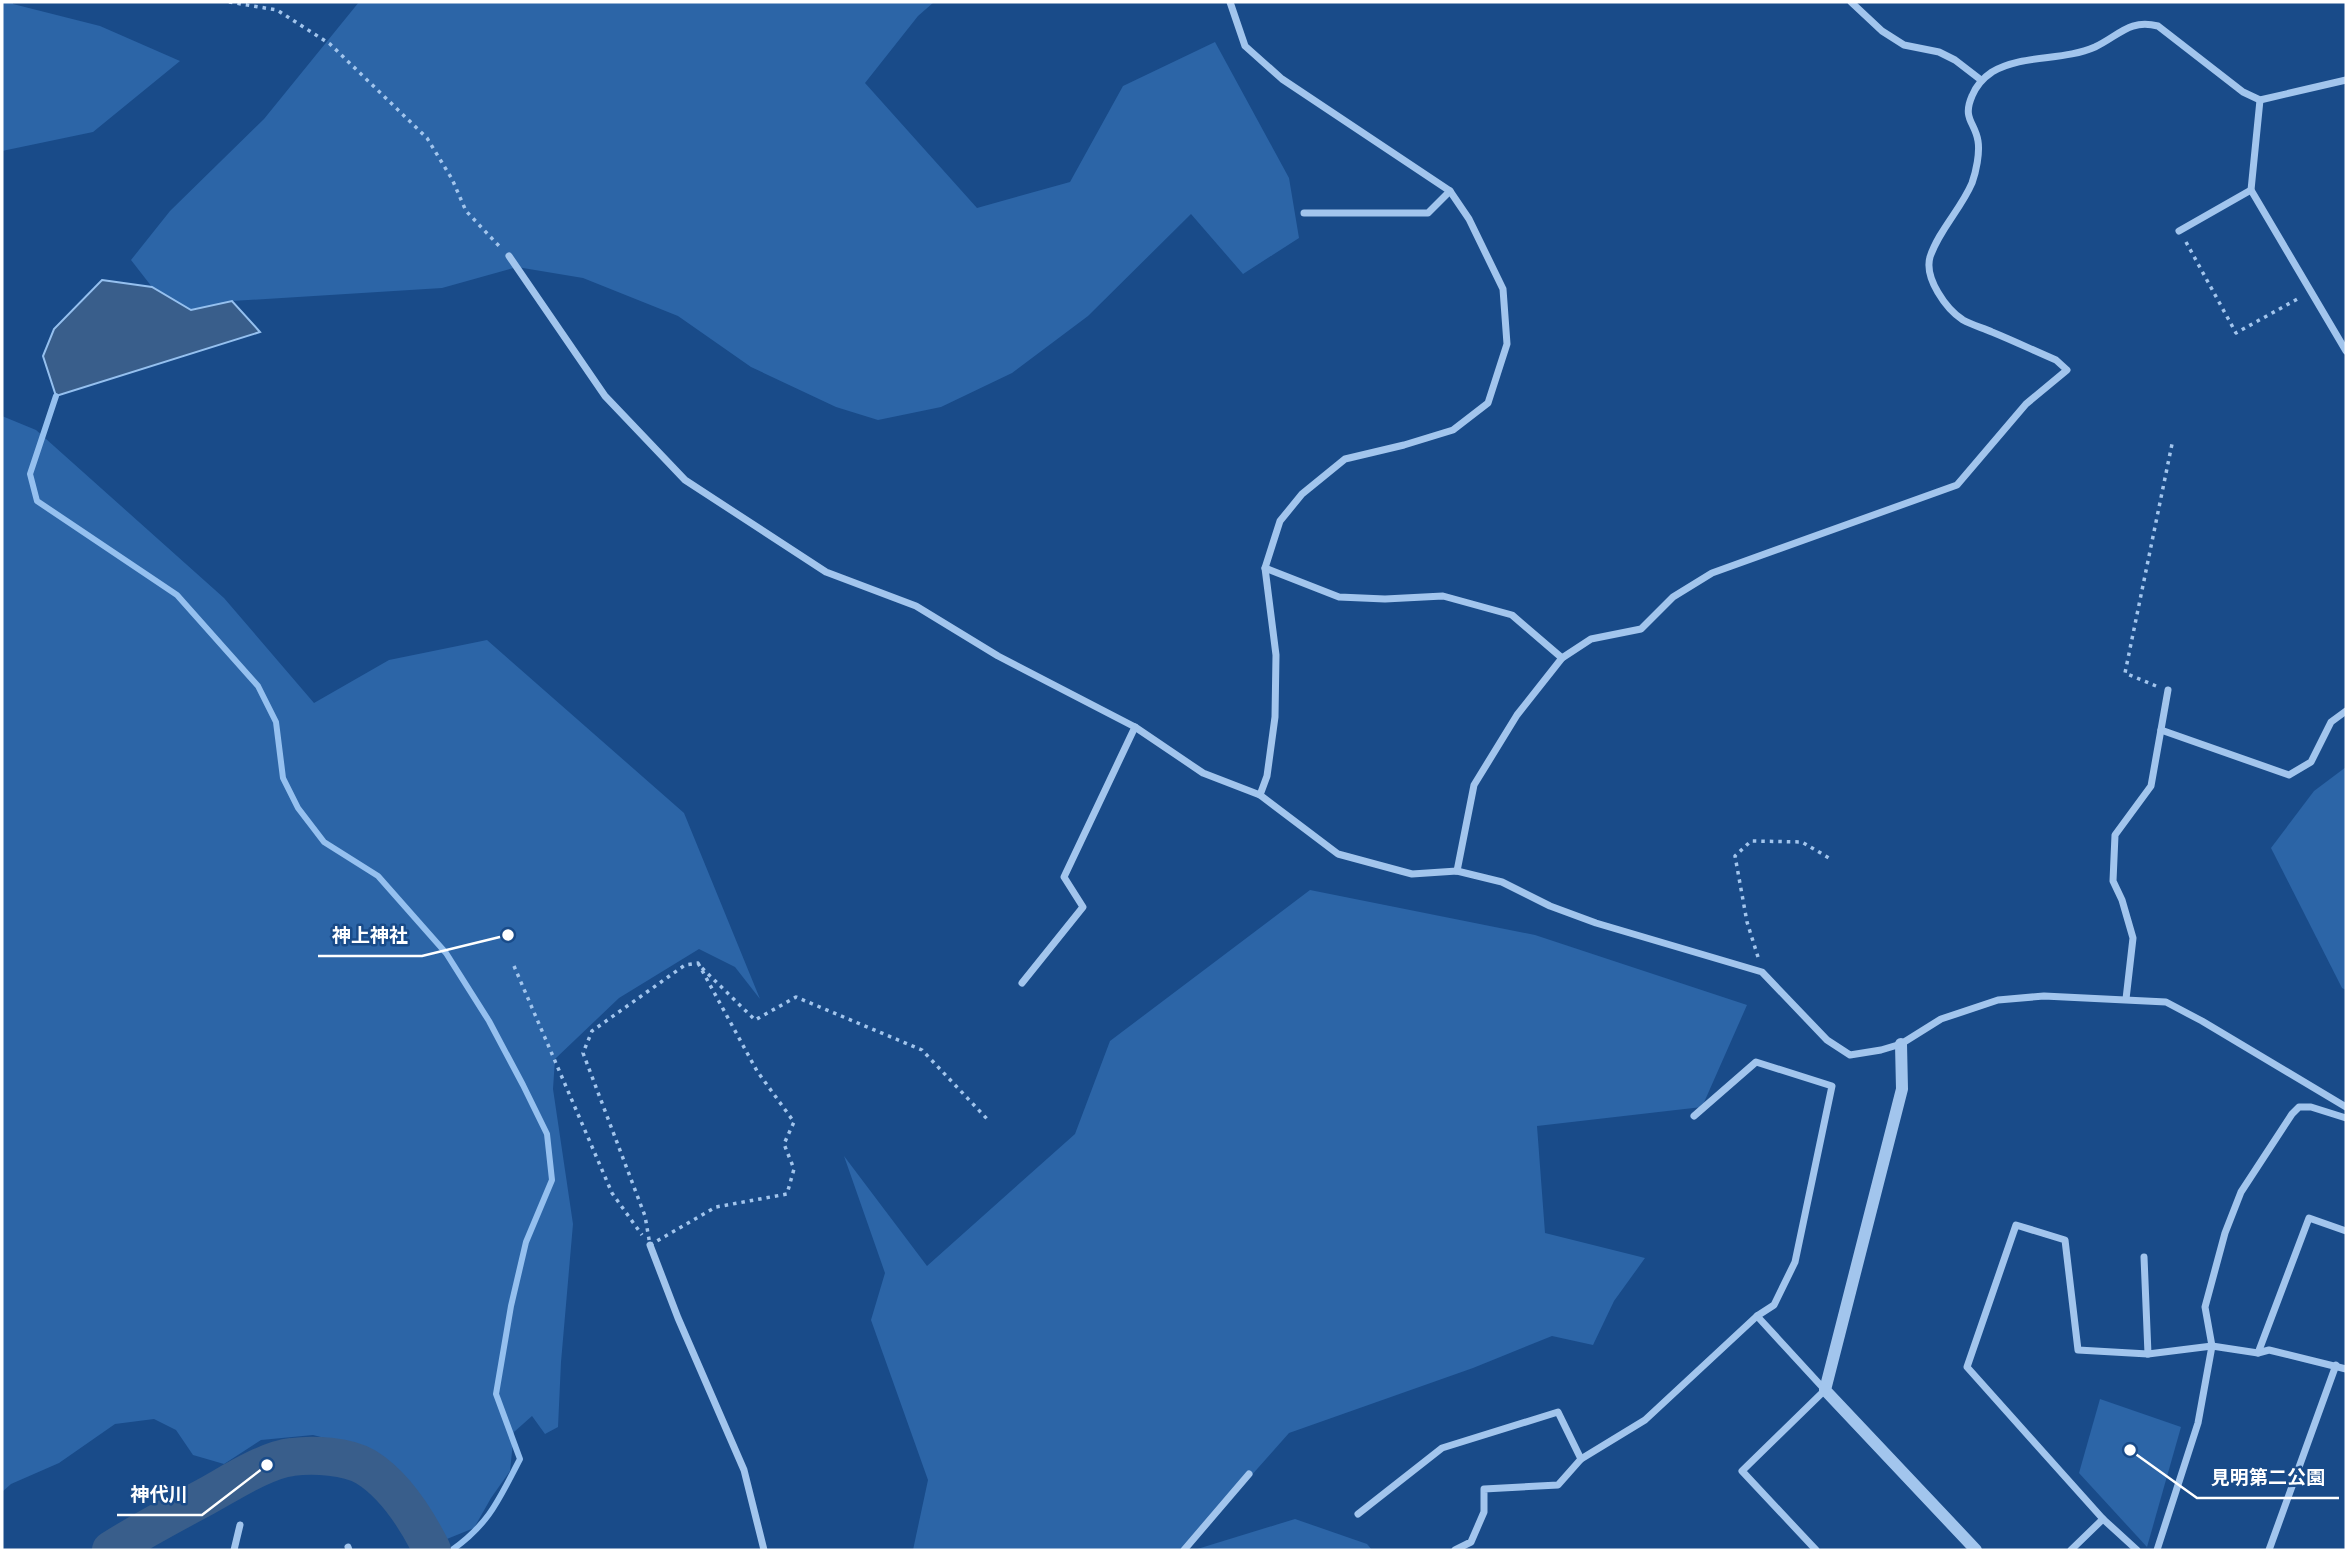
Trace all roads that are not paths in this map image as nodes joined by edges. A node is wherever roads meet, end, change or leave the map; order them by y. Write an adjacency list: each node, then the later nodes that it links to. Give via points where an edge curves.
1 (1230, 2): 7 (street, via 1245,46 1282,79)
2 (1851, 2): 3 (street, via 1904,45 1939,52)
3 (1980, 80): 5 (street, via 2010,65 2077,53 2144,23 2158,26 2243,92); 13 (street, via 1968,116 1978,141 1972,183 1936,243 1929,272 1946,304 1962,320 2056,360 2067,370 2026,404 1957,485 1712,573 1673,597 1641,629 1591,639)
4 (2346, 81): 5 (street)
5 (2260, 100): 6 (street)
6 (2251, 190): 9 (street); 11 (street)
7 (1450, 191): 8 (street, via 1427,213); 12 (street, via 1503,289 1507,344 1488,402 1452,430 1345,459 1302,495 1280,521)
8 (1304, 213)
9 (2179, 231)
10 (509, 256): 16 (street, via 605,396 685,480 826,572 916,606 998,656)
11 (2346, 351)
12 (1265, 568): 13 (street, via 1339,597 1443,596 1512,615); 18 (street, via 1276,655 1275,717 1268,776)
13 (1562, 658): 19 (street, via 1517,715 1474,785)
14 (2168, 690): 17 (street)
15 (2346, 711): 17 (street, via 2331,722 2311,762 2289,775)
16 (1135, 727): 18 (street, via 1203,773); 20 (street, via 1064,877 1083,907)
17 (2161, 730): 21 (street, via 2151,786 2115,835 2113,881 2133,938)
18 (1260, 795): 19 (street, via 1338,854 1412,874)
19 (1457, 871): 22 (street, via 1502,882 1596,923 1762,972 1827,1040 1850,1055)
20 (1022, 983)
21 (2126, 999): 22 (street, via 2044,996 1998,1000 1941,1020); 23 (street, via 2166,1002)
22 (1901, 1045): 35 (street, via 1902,1089)
23 (2346, 1107)
24 (1695, 1116): 29 (street, via 1756,1062 1832,1086 1795,1262 1773,1305)
25 (2346, 1118): 30 (street, via 2299,1107 2241,1192 2205,1307)
26 (2346, 1231): 31 (street, via 2309,1217)
27 (650, 1245): 42 (street, via 744,1470)
28 (2144, 1257): 32 (street)
29 (1757, 1316): 35 (street); 36 (street, via 1645,1420)
30 (2212, 1346): 31 (street); 32 (street); 49 (street, via 2199,1423)
31 (2258, 1353): 33 (street, via 2269,1350)
32 (2148, 1354): 39 (street, via 2078,1350 2065,1240 2016,1225 1967,1367)
33 (2336, 1365): 34 (street); 50 (street)
34 (2346, 1369)
35 (1825, 1390): 45 (street, via 1742,1471); 46 (street)
36 (1581, 1459): 38 (street, via 1558,1412 1442,1448); 44 (street, via 1558,1485 1484,1489 1484,1512 1471,1542)
37 (1249, 1474): 43 (street)
38 (1358, 1514)
39 (2104, 1519): 47 (street); 48 (street)
40 (240, 1525): 41 (street)
41 (233, 1550)
42 (764, 1550)
43 (1184, 1550)
44 (1455, 1550)
45 (1815, 1550)
46 (1976, 1550)
47 (2071, 1550)
48 (2137, 1550)
49 (2157, 1550)
50 (2269, 1550)

